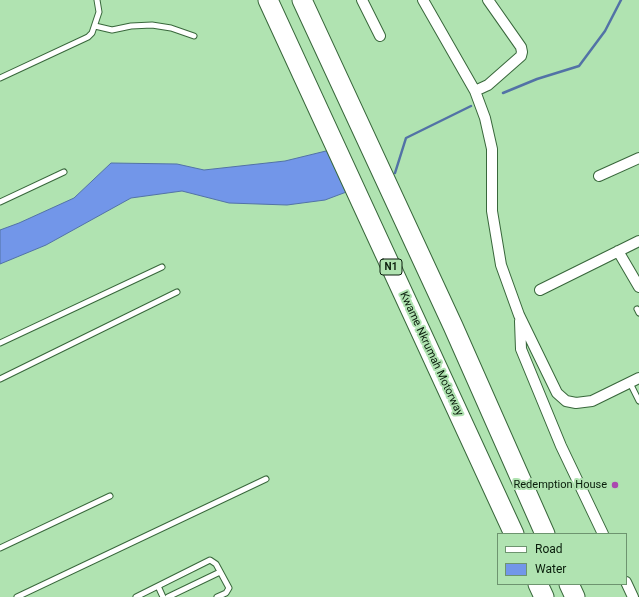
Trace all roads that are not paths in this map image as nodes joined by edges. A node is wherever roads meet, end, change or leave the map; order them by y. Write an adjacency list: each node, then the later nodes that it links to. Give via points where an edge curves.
1 (97, 0): 7 (lane, via 99,12)
2 (268, 0): 29 (highway, Kwame Nkrumah Motorway / N1)
3 (302, 0): 30 (highway, via 459,339)
4 (362, 0): 9 (street)
5 (423, 0): 11 (street)
6 (488, 0): 11 (street, via 522,52 521,56 488,85)
7 (95, 26): 8 (lane, via 112,30 152,25); 10 (lane, via 88,37)
8 (194, 36)
9 (380, 36)
10 (0, 78)
11 (475, 91): 22 (street, via 485,118 492,149 492,211 501,265)
12 (639, 158): 14 (street)
13 (64, 172): 15 (lane)
14 (599, 176)
15 (0, 202)
16 (639, 240): 17 (street)
17 (618, 251): 19 (street); 20 (street)
18 (162, 266): 23 (lane)
19 (639, 287)
20 (540, 290)
21 (178, 292): 24 (lane)
22 (519, 315): 25 (street, via 557,393 566,401 592,401); 31 (street, via 521,349 561,446)
23 (0, 343)
24 (0, 379)
25 (635, 380): 26 (lane)
26 (639, 401)
27 (266, 479): 38 (lane)
28 (110, 496): 32 (lane)
29 (514, 533)
30 (545, 533)
31 (603, 533)
32 (0, 548)
33 (220, 572): 37 (lane, via 216,564 210,560); 41 (lane); 42 (lane, via 229,588 226,593)
34 (627, 584): 45 (street)
35 (538, 585): 43 (highway)
36 (569, 585): 44 (highway)
37 (158, 586): 39 (lane); 40 (lane)
38 (17, 597)
39 (136, 597)
40 (163, 597)
41 (168, 597)
42 (217, 597)
43 (544, 597)
44 (575, 597)
45 (633, 597)

